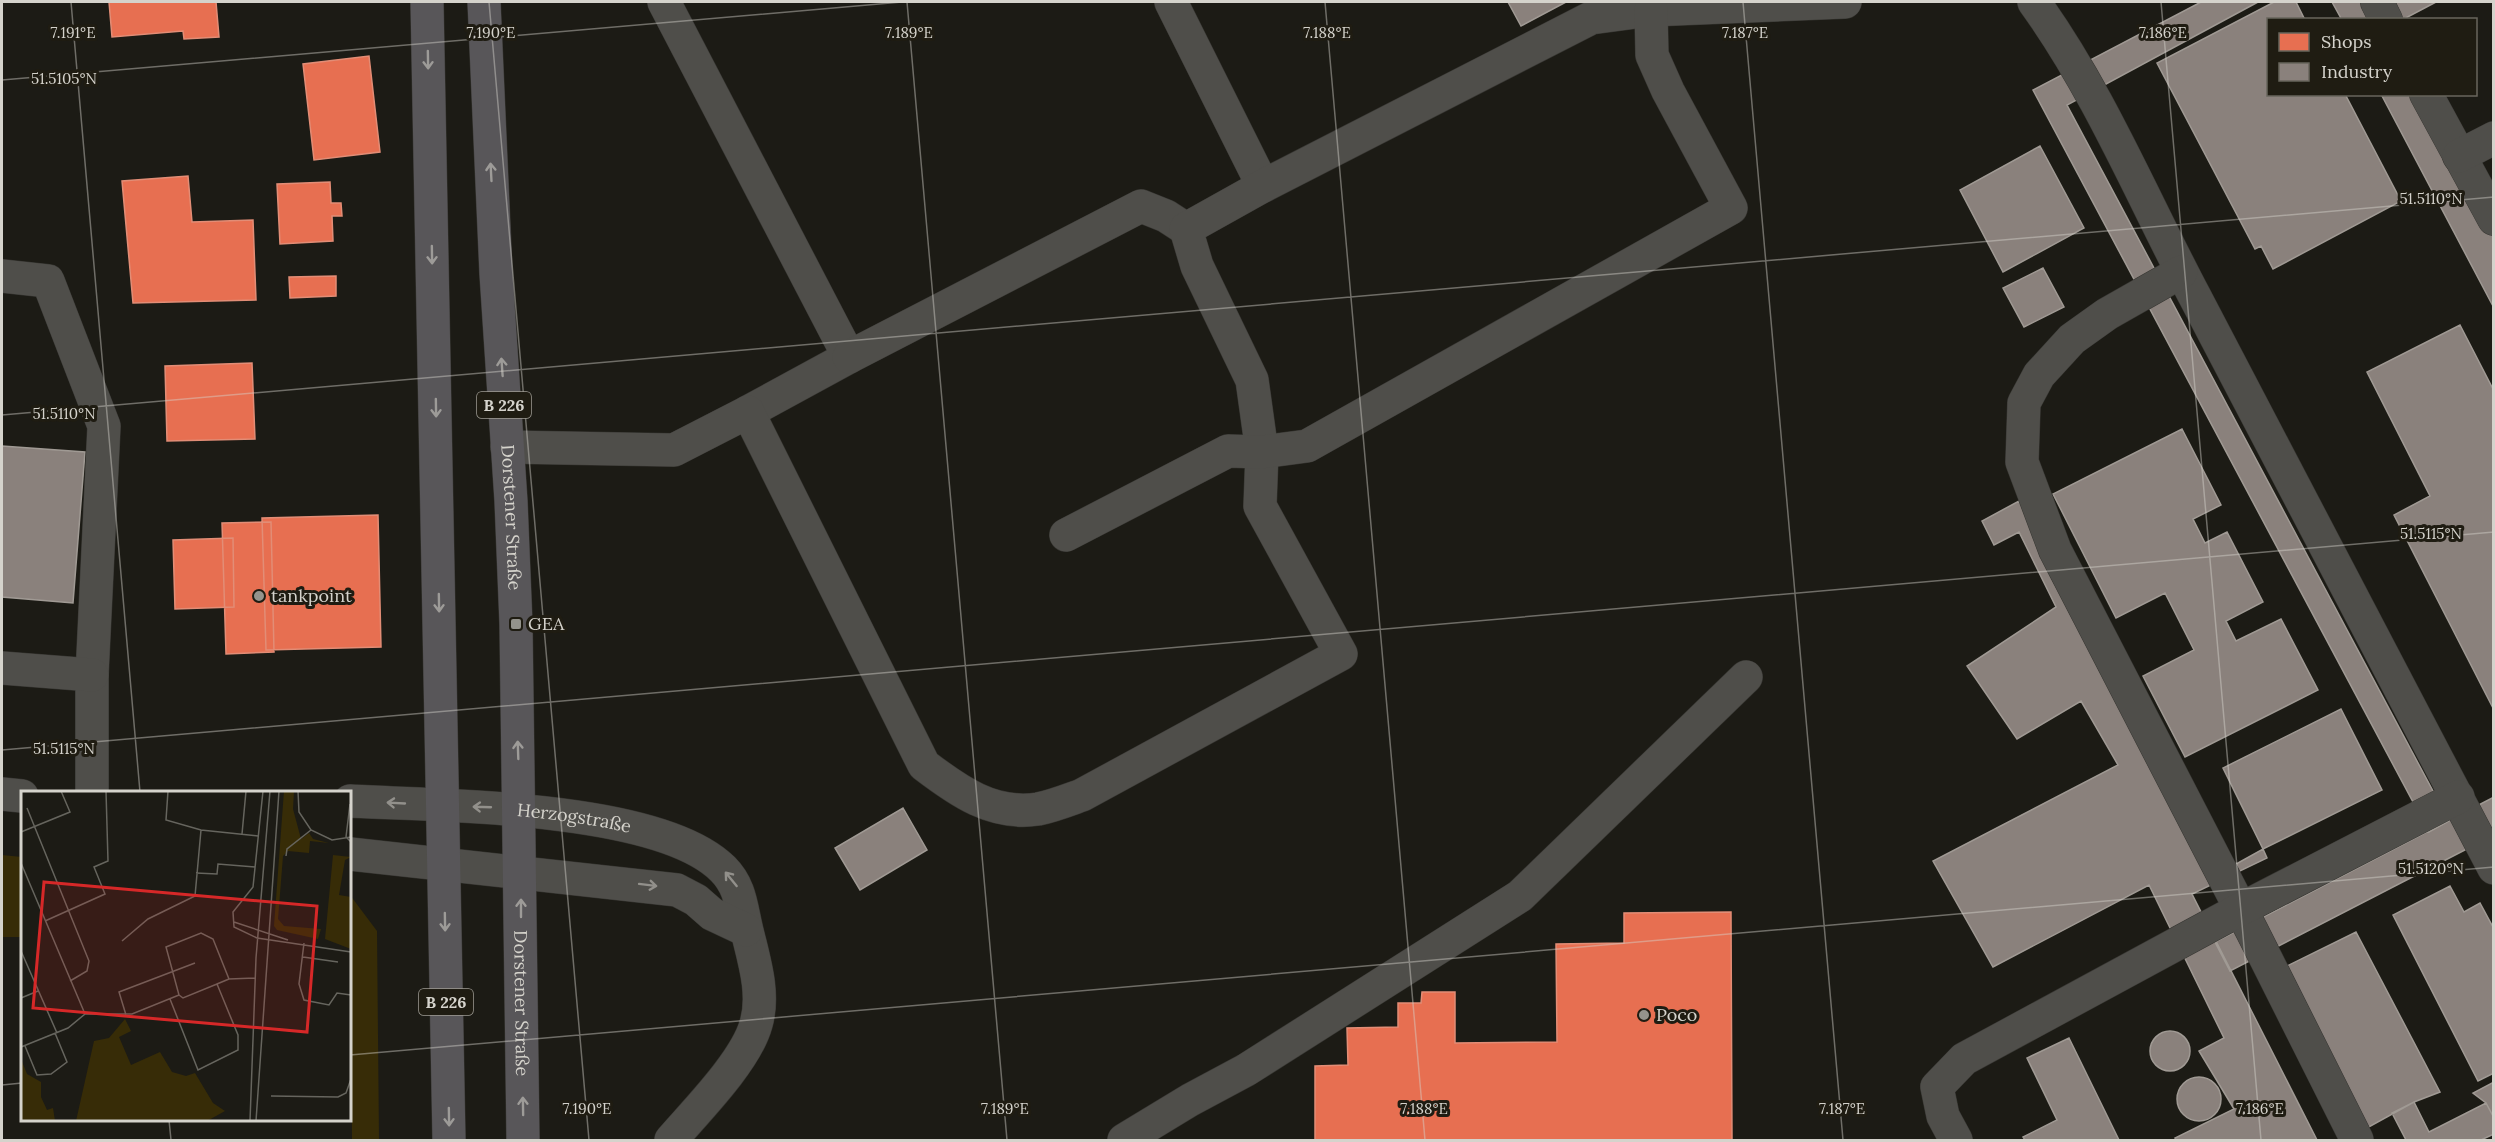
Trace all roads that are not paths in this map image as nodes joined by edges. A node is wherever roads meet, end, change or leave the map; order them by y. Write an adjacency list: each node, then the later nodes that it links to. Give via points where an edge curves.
1 (427, 2): 31 (main road, B 226, one-way to 31)
2 (484, 2): 20 (main road, Dorstener Straße / B 226, one-way to 2, via 495,274)
3 (664, 2): 18 (street)
4 (1171, 2): 13 (street)
5 (1845, 2): 8 (street)
6 (2034, 2): 16 (street, via 2068,52)
7 (2377, 2): 9 (street)
8 (1651, 10): 13 (street, via 1592,18); 21 (street, via 1652,55 1731,208 1307,446)
9 (2385, 18)
10 (2428, 96): 12 (street)
11 (2493, 138): 12 (street)
12 (2459, 156): 14 (street)
13 (1263, 186): 15 (street)
14 (2493, 219)
15 (1186, 229): 18 (street, via 1141,206); 21 (street, via 1197,266 1252,380)
16 (2181, 272): 29 (street); 37 (street, via 2072,339 2039,375 2024,403 2022,462 2055,550)
17 (2, 276): 24 (street, via 48,281 104,426)
18 (849, 357): 19 (street)
19 (748, 412): 20 (street, via 674,450); 21 (street, via 924,765 959,791 994,808 1037,809 1082,795 1341,654 1260,506)
20 (507, 447): 32 (main road, Dorstener Straße / B 226, one-way to 20)
21 (1262, 452): 22 (street, via 1228,451)
22 (1066, 535)
23 (2, 668): 24 (street)
24 (92, 675): 26 (street)
25 (1746, 677): 42 (street, via 1520,896 1246,1070)
26 (92, 791)
27 (2, 794): 28 (street)
28 (21, 796)
29 (2458, 797): 35 (street); 37 (street)
30 (351, 801): 31 (street, Herzogstraße, one-way to 30)
31 (443, 806): 32 (street, Herzogstraße, one-way to 31); 34 (main road, B 226)
32 (520, 809): 36 (main road, Dorstener Straße / B 226); 38 (street, Herzogstraße, one-way to 32, via 738,888 722,868 688,846 618,826)
33 (351, 854): 34 (street)
34 (444, 864): 36 (street); 39 (main road, B 226, one-way to 39)
35 (2493, 868)
36 (521, 872): 38 (street, one-way to 38, via 677,890 712,914); 40 (main road, Dorstener Straße / B 226, one-way to 36)
37 (2241, 909): 43 (street, via 1964,1059 1938,1088 1943,1116); 44 (street)
38 (746, 930): 41 (street, Herzogstraße, via 755,958 759,998 756,1025 737,1061)
39 (449, 1140)
40 (524, 1140)
41 (671, 1140)
42 (1124, 1140)
43 (1956, 1140)
44 (2357, 1140)

